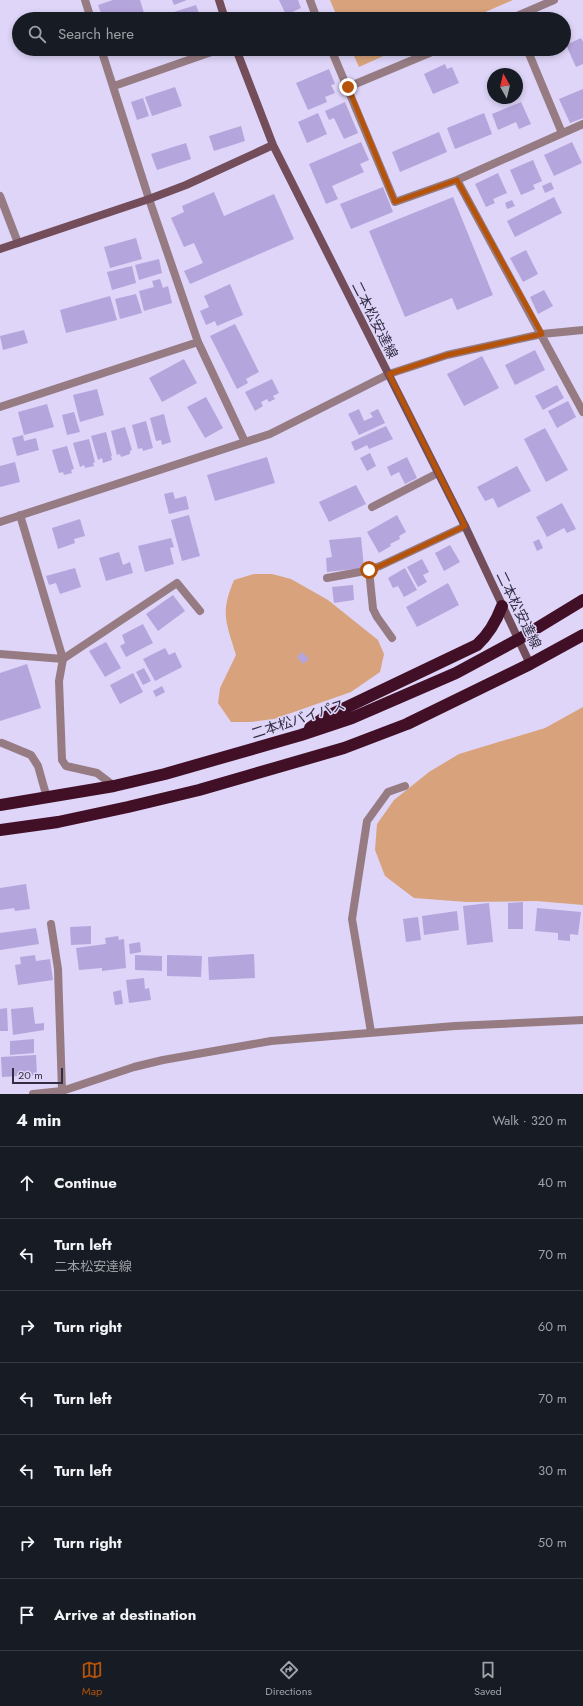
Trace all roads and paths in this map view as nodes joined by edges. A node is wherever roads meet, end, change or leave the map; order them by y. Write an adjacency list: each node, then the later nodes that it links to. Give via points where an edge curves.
1 (85, 0): 5 (street)
2 (219, 0): 6 (main road)
3 (310, 0): 7 (street)
4 (554, 0): 8 (street)
5 (89, 12)
6 (223, 12)
7 (314, 12)
8 (527, 12)
9 (103, 56): 15 (street)
10 (200, 56): 15 (street)
11 (239, 56): 19 (main road, 二本松安達線)
12 (334, 56): 16 (street)
13 (422, 56): 16 (street)
14 (530, 56): 18 (street)
15 (114, 86): 22 (street)
16 (348, 87): 20 (street, via 395,202)
17 (583, 124): 18 (street)
18 (562, 133): 20 (street)
19 (273, 145): 22 (main road); 28 (main road, 二本松安達線)
20 (457, 180): 26 (street)
21 (0, 196): 23 (street)
22 (149, 199): 23 (main road); 27 (street)
23 (18, 244): 24 (main road)
24 (0, 249)
25 (583, 330): 26 (street)
26 (542, 334): 28 (street, via 447,355); 30 (street)
27 (198, 342): 29 (street); 31 (street)
28 (389, 374): 31 (street, via 270,434); 32 (main road, 二本松安達線)
29 (0, 407)
30 (583, 412)
31 (245, 442): 34 (street)
32 (438, 473): 33 (street); 36 (main road, 二本松安達線)
33 (372, 507)
34 (20, 515): 35 (street); 46 (street)
35 (0, 522)
36 (465, 526): 37 (street); 40 (main road, 二本松安達線)
37 (369, 570): 38 (street); 43 (street, via 373,609)
38 (328, 578)
39 (583, 600): 44 (highway, 二本松バイパス)
40 (502, 606): 44 (main road, 二本松安達線); 48 (highway, via 495,624 478,645 324,718)
41 (200, 611): 46 (street, via 177,583)
42 (583, 635): 47 (highway)
43 (392, 638)
44 (518, 639): 47 (main road, 二本松安達線); 48 (highway, 二本松バイパス, via 456,673 352,718)
45 (0, 654): 46 (street)
46 (63, 659): 50 (street, via 59,681 62,760 66,766 97,773)
47 (530, 664): 54 (highway, via 407,724 344,748 199,790)
48 (301, 735): 50 (highway, 二本松バイパス, via 166,774)
49 (1, 743): 52 (street, via 31,755 38,766)
50 (114, 786): 52 (highway, 二本松バイパス)
51 (405, 786): 59 (street, via 388,792 367,821 352,919)
52 (47, 798): 53 (highway, 二本松バイパス)
53 (0, 805)
54 (58, 822): 55 (highway); 56 (highway)
55 (0, 830)
56 (0, 835)
57 (51, 924): 60 (street, via 58,969)
58 (583, 1020): 59 (street)
59 (371, 1032): 60 (street, via 270,1040 170,1058 134,1067)
60 (62, 1092): 61 (street)
61 (33, 1094)

